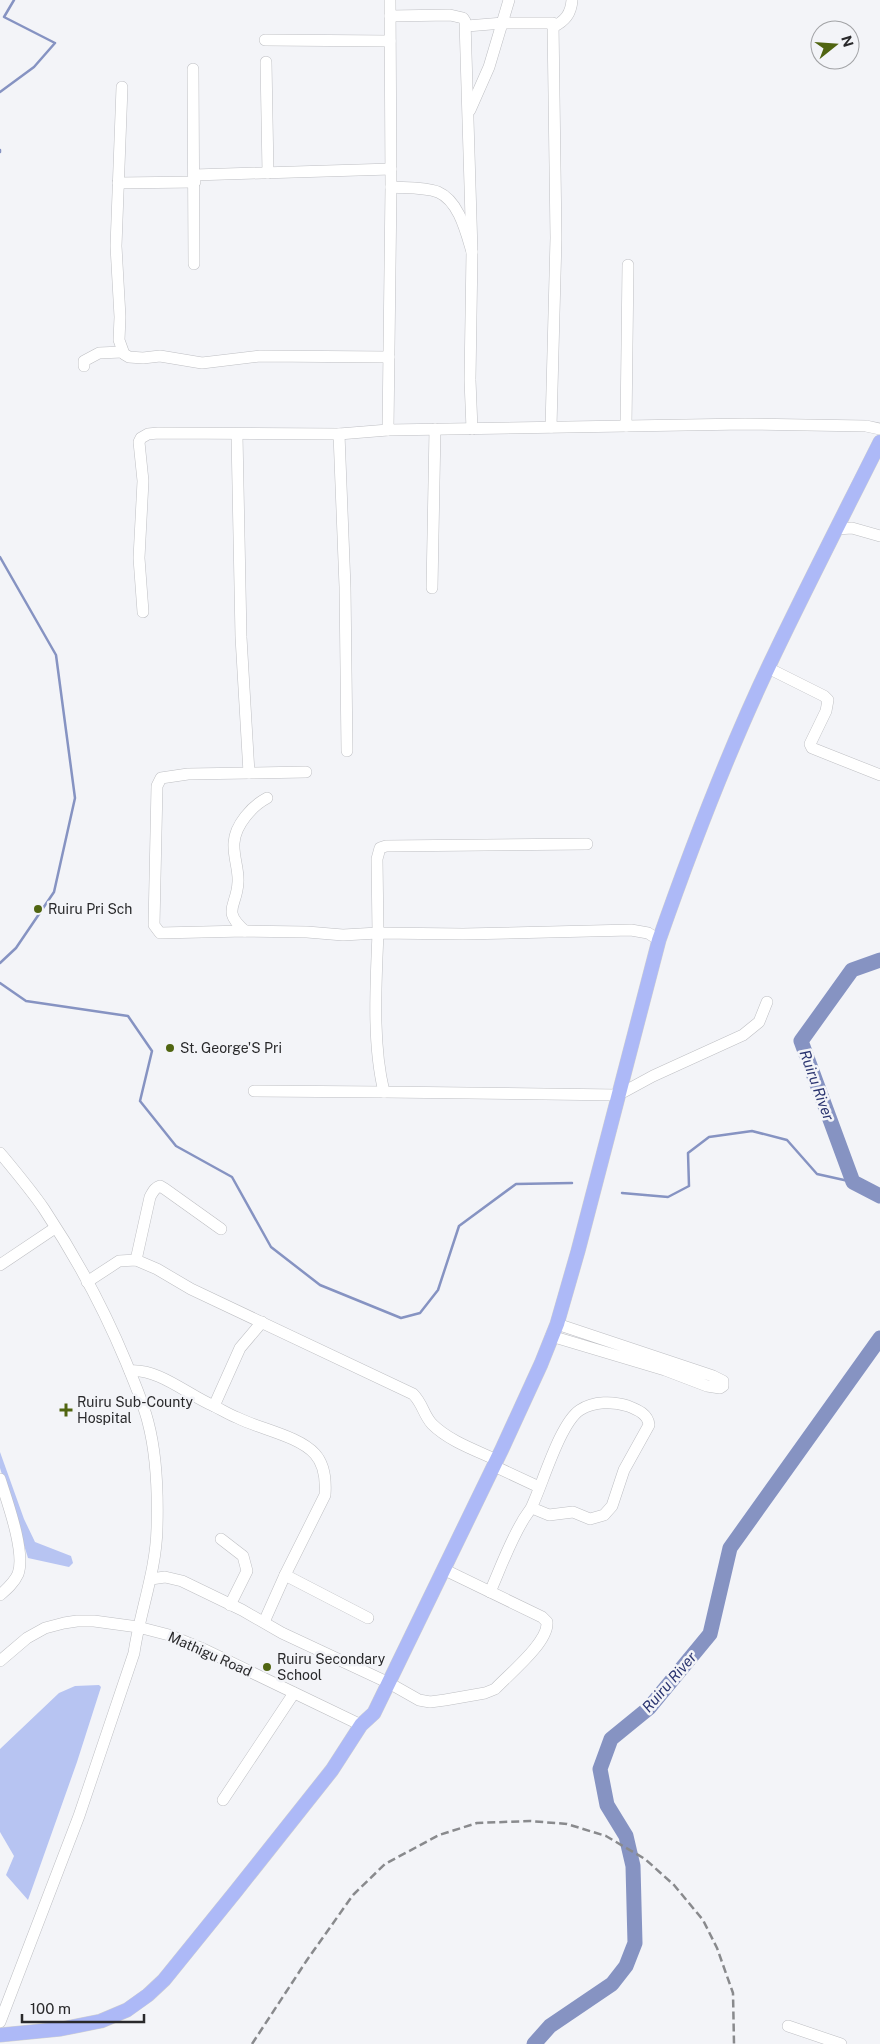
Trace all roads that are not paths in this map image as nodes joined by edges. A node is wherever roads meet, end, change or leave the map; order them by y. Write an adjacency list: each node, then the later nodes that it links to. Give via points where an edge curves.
1 (390, 0): 4 (street)
2 (509, 0): 5 (street)
3 (572, 0): 7 (street, via 564,22)
4 (390, 16): 6 (street, via 450,15 463,18); 9 (street)
5 (503, 23): 6 (street); 7 (street, via 553,22); 13 (street)
6 (466, 26): 13 (street)
7 (553, 27): 26 (street, via 556,238)
8 (265, 40): 9 (street)
9 (390, 41): 14 (street)
10 (266, 62): 15 (street)
11 (193, 69): 16 (street)
12 (122, 87): 17 (street)
13 (469, 114): 19 (street)
14 (391, 169): 15 (street); 18 (street)
15 (268, 173): 16 (street)
16 (195, 178): 17 (street); 20 (street)
17 (118, 183): 22 (street, via 118,340)
18 (391, 187): 19 (street, via 424,189 446,198 454,206); 23 (street)
19 (472, 252): 27 (street)
20 (194, 264)
21 (628, 265): 25 (street)
22 (122, 352): 23 (street, via 129,357 160,356 202,363 260,356); 24 (street, via 99,353 84,361)
23 (390, 357): 29 (street)
24 (84, 366)
25 (626, 426): 26 (street); 28 (street, via 745,424)
26 (551, 427): 27 (street)
27 (472, 429): 30 (street)
28 (880, 429)
29 (388, 430): 30 (street); 31 (street)
30 (435, 430): 36 (street)
31 (339, 434): 32 (street); 39 (street)
32 (237, 435): 37 (street, via 158,433 141,438 143,482 139,558); 40 (street, via 241,637)
33 (880, 442): 34 (main road)
34 (837, 529): 35 (street, via 852,528); 38 (main road)
35 (880, 536)
36 (432, 588)
37 (143, 612)
38 (768, 668): 42 (street, via 828,700 810,744 812,748); 47 (main road, via 696,838)
39 (347, 751)
40 (249, 772): 41 (street); 45 (street, via 167,776 161,778 157,786 154,925 160,933)
41 (306, 772)
42 (880, 776)
43 (267, 798): 45 (street, via 255,804 239,826 234,842 238,882 232,913 233,919)
44 (587, 844): 46 (street, via 380,848 377,859)
45 (245, 931): 46 (street, via 343,935)
46 (378, 933): 47 (street, via 631,930 648,933); 50 (street, via 377,1023)
47 (659, 940): 51 (main road)
48 (767, 1002): 51 (street, via 759,1022 743,1035)
49 (254, 1092): 50 (street)
50 (384, 1092): 51 (street)
51 (618, 1095): 59 (main road)
52 (0, 1153): 53 (street)
53 (55, 1228): 56 (street); 57 (street)
54 (221, 1229): 55 (street, via 165,1189 157,1187 150,1198)
55 (136, 1260): 57 (street, via 119,1261); 58 (street)
56 (0, 1265)
57 (86, 1282): 62 (street)
58 (262, 1322): 63 (street, via 240,1348); 64 (street, via 413,1394 425,1415 440,1431)
59 (554, 1330): 60 (street); 61 (street); 64 (main road, via 542,1364)
60 (599, 1338): 61 (street); 61 (street, via 720,1379 723,1386 707,1386)
61 (595, 1350)
62 (130, 1371): 63 (street, via 144,1370); 71 (street, via 148,1422 154,1454 157,1528)
63 (214, 1406): 70 (street, via 308,1447 322,1467 325,1495)
64 (495, 1463): 66 (street); 69 (main road)
65 (0, 1479): 73 (street, via 21,1558 18,1574)
66 (539, 1487): 67 (street); 67 (street, via 567,1427 580,1410 599,1403 614,1403 639,1410 648,1420 649,1426 624,1470 612,1506 604,1515 590,1519 574,1512 549,1515)
67 (532, 1508): 72 (street, via 521,1523)
68 (221, 1539): 74 (street, via 243,1556 247,1571)
69 (443, 1569): 72 (street); 79 (main road)
70 (285, 1575): 75 (street); 76 (street)
71 (151, 1579): 74 (street, via 173,1578); 77 (street)
72 (490, 1592): 79 (street, via 548,1622 540,1642 495,1689 430,1702 419,1700)
73 (0, 1595)
74 (230, 1605): 76 (street)
75 (368, 1618)
76 (264, 1622): 79 (street)
77 (138, 1627): 78 (street, Mathigu Road, via 77,1620 64,1623 45,1628 27,1638); 80 (street, Mathigu Road, via 169,1634); 83 (street, via 134,1654 79,1816)
78 (0, 1661)
79 (389, 1683): 81 (main road, via 374,1713)
80 (294, 1693): 81 (street, Mathigu Road); 82 (street)
81 (361, 1725): 86 (main road, via 326,1778 206,1930 148,1995 127,2010 101,2021)
82 (223, 1800)
83 (5, 1991): 84 (street)
84 (0, 2022)
85 (788, 2026): 87 (street)
86 (0, 2035)
87 (841, 2044)

